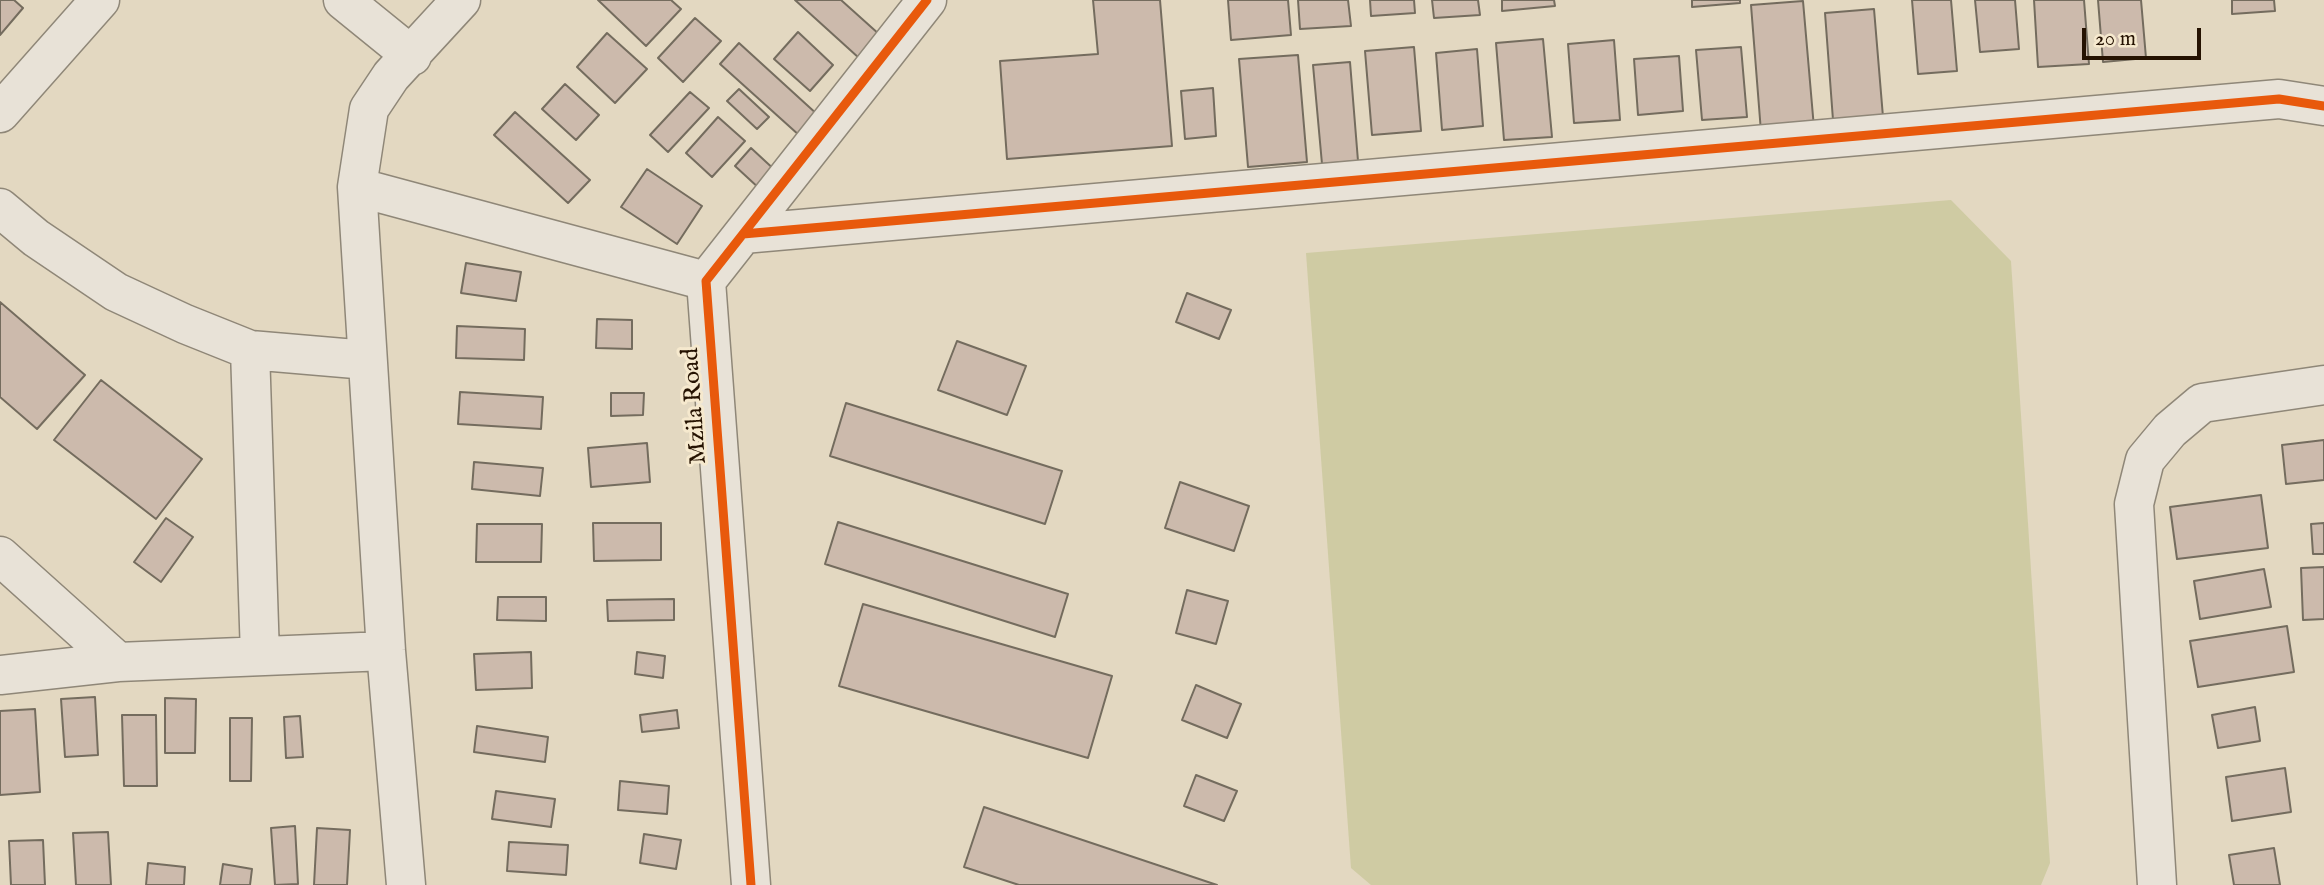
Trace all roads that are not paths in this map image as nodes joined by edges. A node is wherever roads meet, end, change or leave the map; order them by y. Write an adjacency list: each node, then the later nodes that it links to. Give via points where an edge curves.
1 (100, 0): 7 (street)
2 (343, 0): 5 (street)
3 (461, 0): 5 (street)
4 (928, 0): 10 (street)
5 (412, 56): 8 (street, via 391,76 369,109)
6 (2324, 106): 10 (street, via 2279,99)
7 (0, 113)
8 (357, 187): 11 (street); 13 (street)
9 (0, 208): 12 (street, via 117,292)
10 (743, 234): 11 (street)
11 (706, 281): 21 (street, Mzila Road)
12 (250, 350): 13 (street); 17 (street)
13 (368, 360): 16 (street)
14 (2324, 384): 22 (street, via 2202,403 2169,430 2146,460 2134,504)
15 (0, 556): 18 (street)
16 (386, 651): 17 (street); 20 (street)
17 (260, 656): 18 (street)
18 (118, 662): 19 (street)
19 (0, 675)
20 (406, 885)
21 (751, 885)
22 (2157, 885)

